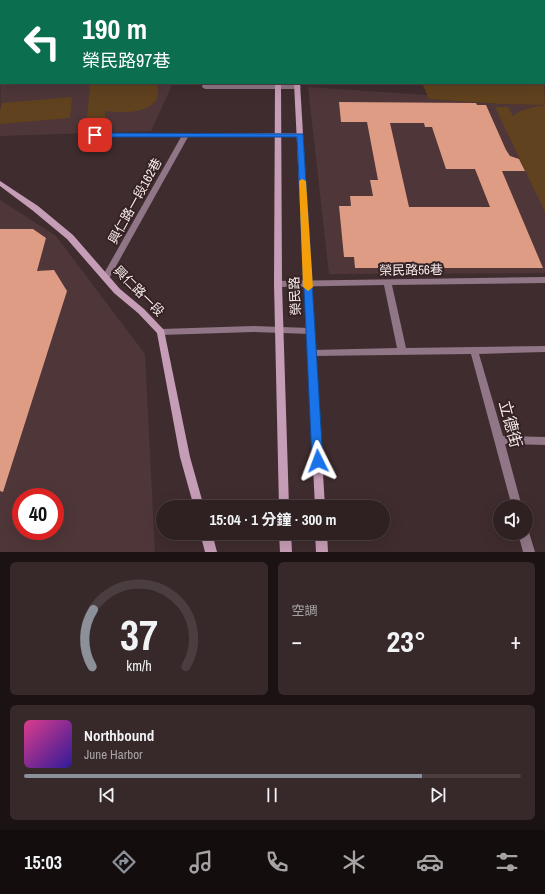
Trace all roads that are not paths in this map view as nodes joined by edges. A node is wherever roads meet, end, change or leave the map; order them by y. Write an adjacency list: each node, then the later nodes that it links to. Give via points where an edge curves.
1 (206, 85): 2 (street)
2 (278, 85): 3 (street); 7 (street, 榮民路)
3 (297, 85): 5 (street, 榮民路)
4 (95, 135): 6 (street)
5 (300, 135): 7 (street); 13 (street, 榮民路)
6 (185, 136): 7 (street); 9 (street, 興仁路一段162巷)
7 (278, 136): 12 (street, 榮民路)
8 (0, 183): 9 (street, 興仁路一段, via 70,237)
9 (106, 277): 16 (street, 興仁路一段, via 117,291)
10 (545, 280): 11 (street, 榮民路56巷)
11 (388, 283): 13 (street, 榮民路56巷); 19 (street)
12 (278, 284): 13 (street, 榮民路56巷); 14 (street, 榮民路)
13 (308, 284): 15 (street, 榮民路)
14 (279, 330): 15 (street); 16 (street); 24 (street, 榮民路)
15 (310, 331): 20 (street, 榮民路)
16 (161, 332): 23 (street, 興仁路一段, via 185,457)
17 (545, 349): 18 (street)
18 (474, 350): 19 (street); 21 (street, 立德街)
19 (402, 351): 20 (street)
20 (312, 353): 25 (street, 榮民路)
21 (498, 440): 22 (street); 26 (street, 立德街)
22 (545, 441)
23 (196, 500)
24 (284, 500)
25 (320, 500)
26 (515, 500)
27 (208, 540): 31 (street)
28 (285, 540): 32 (street)
29 (321, 540): 33 (street)
30 (526, 540): 34 (street)
31 (211, 552)
32 (286, 552)
33 (322, 552)
34 (529, 552)

